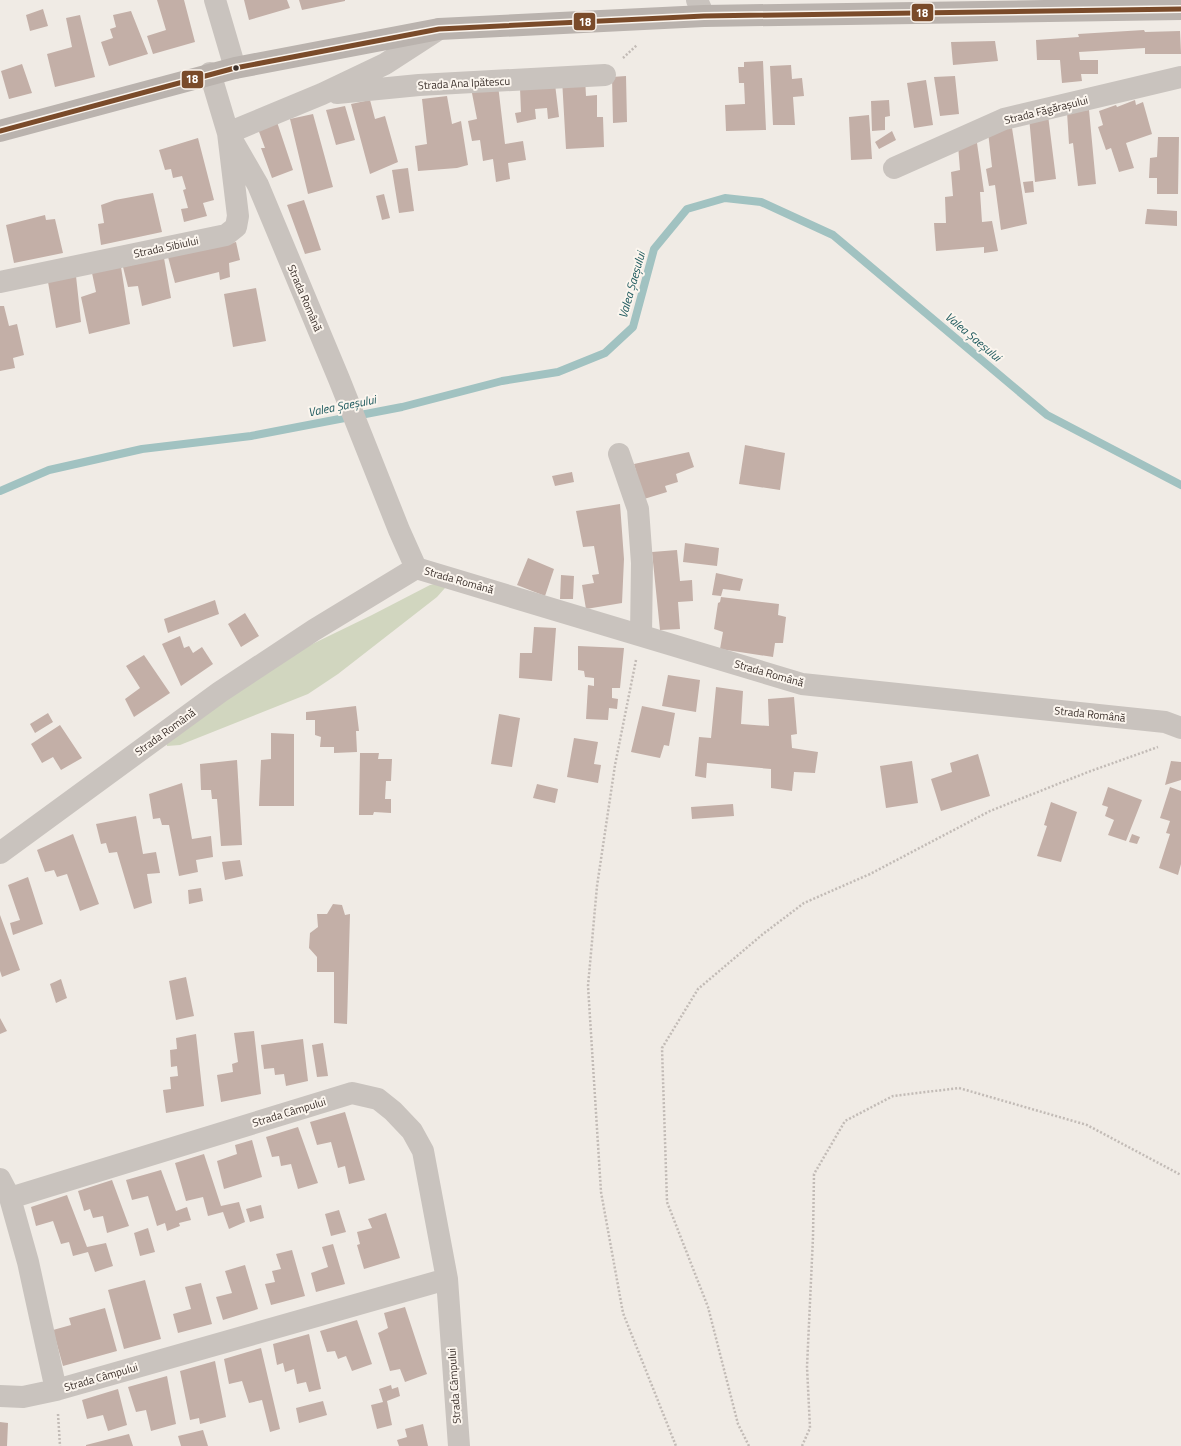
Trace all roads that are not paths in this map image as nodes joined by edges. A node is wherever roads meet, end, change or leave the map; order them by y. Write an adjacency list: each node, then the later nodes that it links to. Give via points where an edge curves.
1 (215, 0): 5 (street)
2 (701, 8): 3 (main road, Strada Ana Ipătescu); 4 (main road, Strada Ana Ipătescu)
3 (1181, 9)
4 (439, 30): 5 (main road, Strada Ana Ipătescu); 9 (street, Strada Ana Ipătescu, via 385,64)
5 (235, 68): 6 (main road, Strada Ana Ipătescu)
6 (210, 74): 10 (main road, Strada Ana Ipătescu); 11 (street, Strada Română)
7 (605, 75): 9 (street, Strada Ana Ipătescu, via 419,85)
8 (1181, 77): 12 (street, Strada Făgărașului, via 1004,119)
9 (322, 94): 11 (street, Strada Ana Ipătescu)
10 (0, 130)
11 (228, 133): 13 (street, Strada Sibiului, via 238,216 236,227 226,234); 15 (street, Strada Română, via 258,185)
12 (894, 168)
13 (0, 282)
14 (619, 454): 16 (street, via 638,509 642,563)
15 (416, 568): 16 (street, Strada Română); 18 (street, Strada Română, via 314,630 220,692)
16 (641, 634): 17 (street, Strada Română, via 802,684 1165,722)
17 (1181, 728)
18 (0, 853)
19 (5, 1188): 20 (street, Strada Câmpului, via 352,1092 378,1100 393,1111 412,1131 423,1151); 21 (street, Strada Câmpului, via 28,1262)
20 (446, 1279): 21 (street, Strada Câmpului); 23 (street, Strada Câmpului)
21 (56, 1390): 22 (street, Strada Câmpului, via 23,1397)
22 (0, 1396)
23 (459, 1446)

